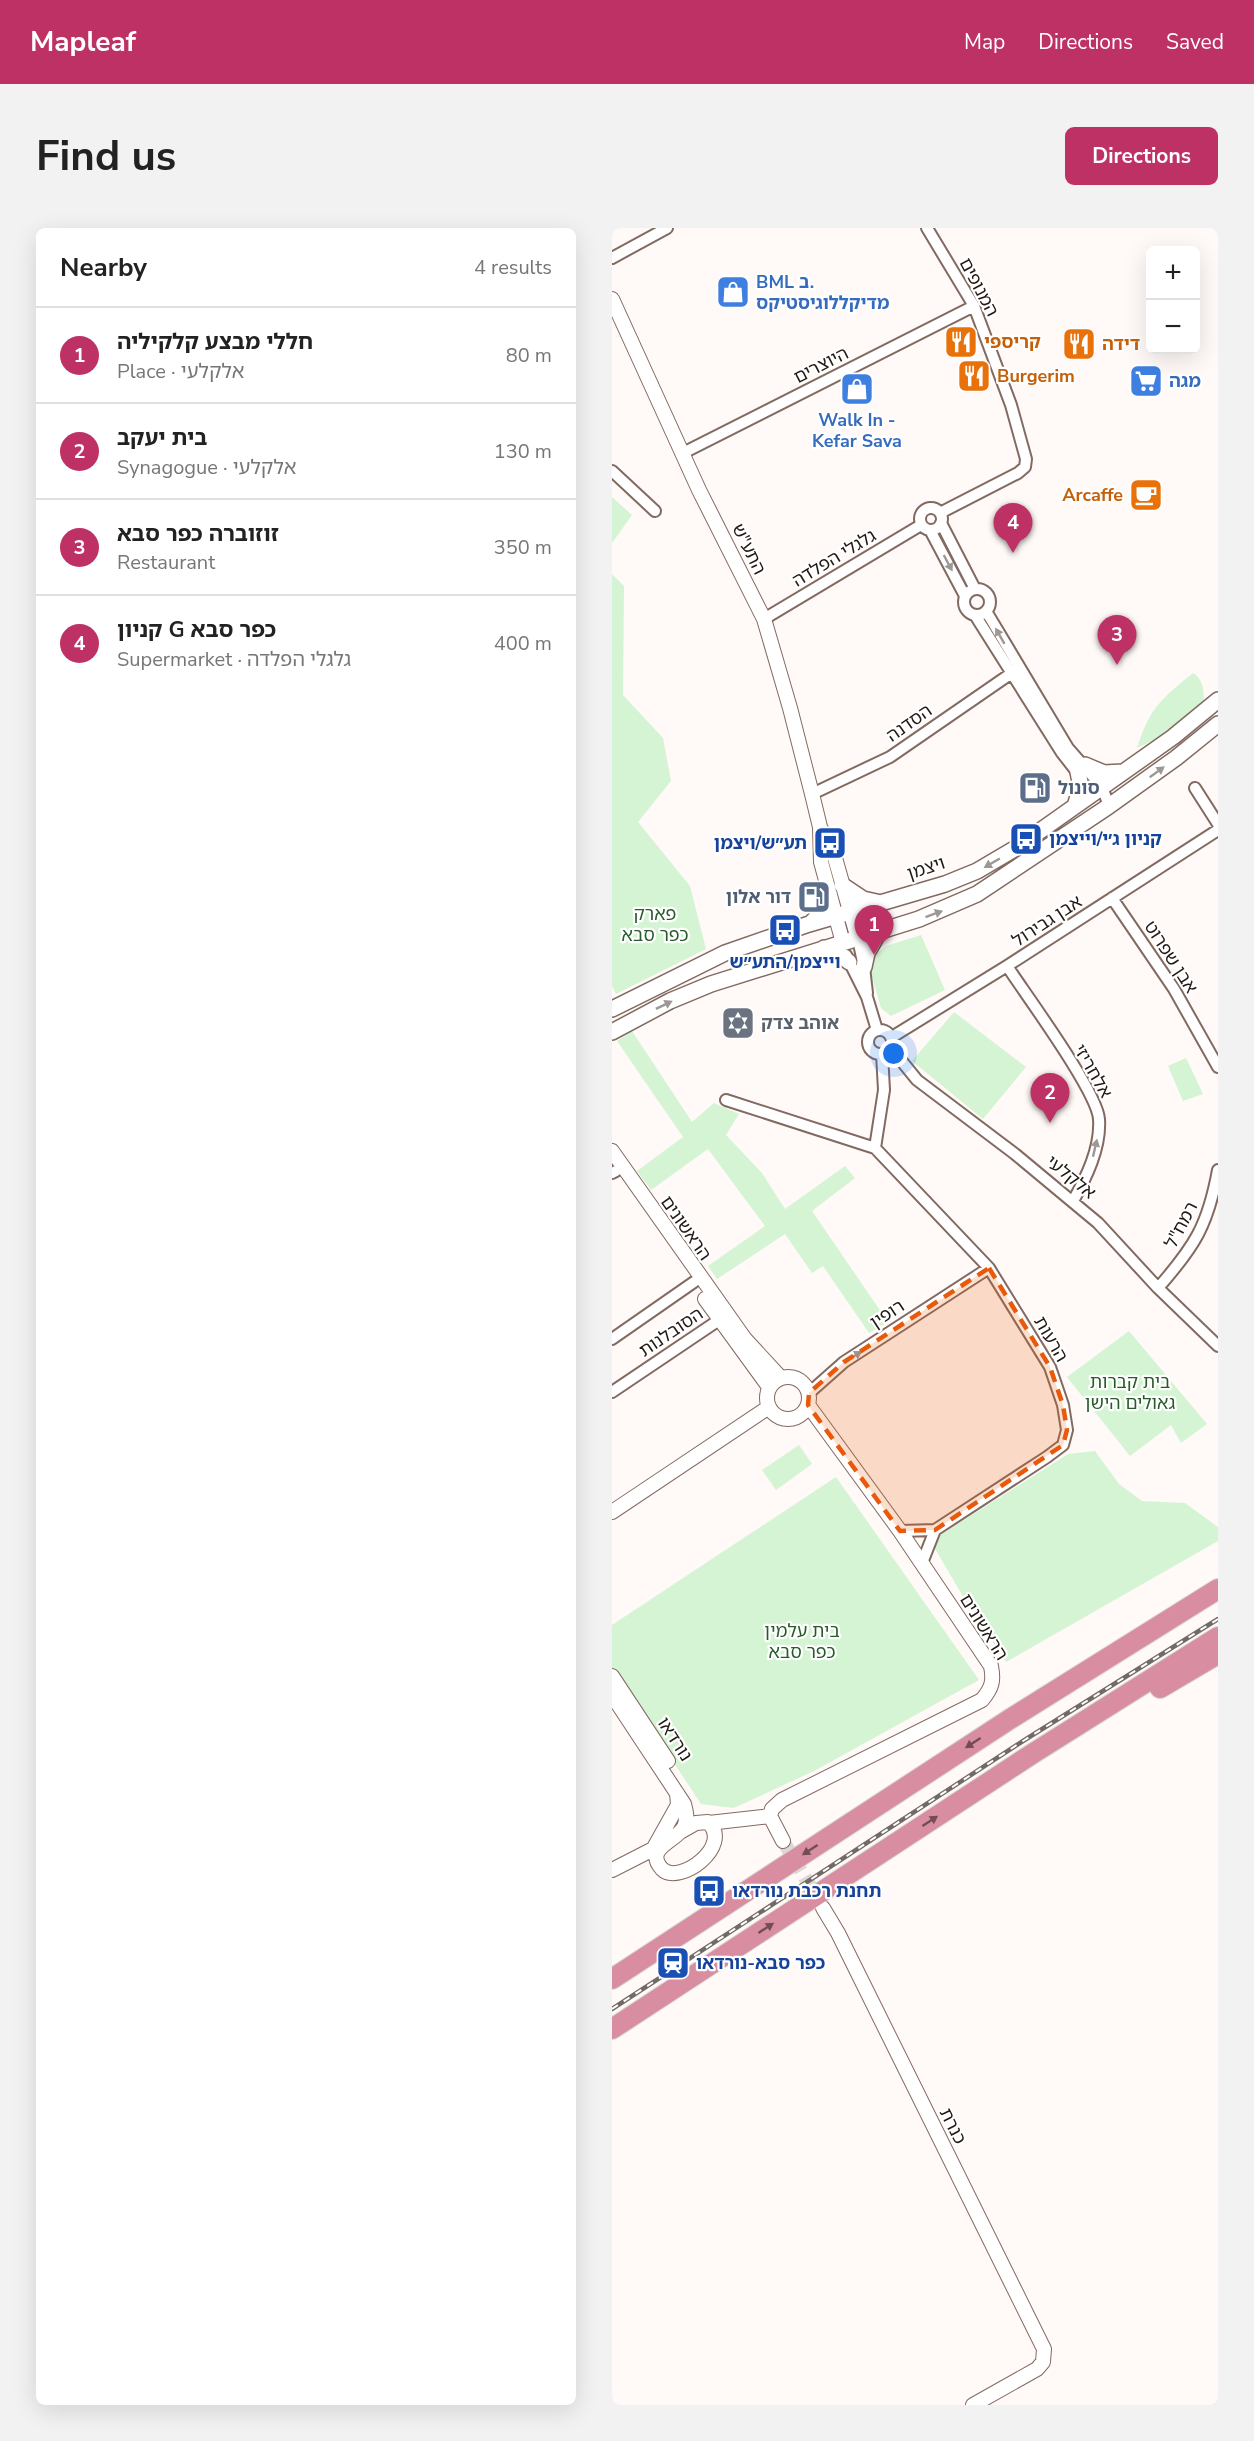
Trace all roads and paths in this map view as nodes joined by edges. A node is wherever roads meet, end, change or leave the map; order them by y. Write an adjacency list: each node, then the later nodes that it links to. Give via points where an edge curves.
1 (667, 228): 3 (street)
2 (927, 228): 5 (street, המנופים)
3 (612, 258)
4 (612, 299): 6 (street, התע"ש)
5 (974, 306): 6 (street, היוצרים); 9 (street, המנופים, via 1025,448 1025,467)
6 (683, 453): 14 (street, התע"ש)
7 (612, 471): 8 (street)
8 (655, 511)
9 (940, 518): 10 (street, via 937,529); 10 (street, via 934,509 926,509 921,514); 11 (street)
10 (926, 528): 12 (street, one-way to 12); 14 (street, גלגלי הפלדה)
11 (975, 589): 12 (street); 13 (street, via 988,597 989,604)
12 (965, 596): 13 (street, via 965,608)
13 (980, 613): 15 (street)
14 (764, 620): 23 (street, התע"ש)
15 (1014, 670): 18 (street); 19 (street); 23 (street, הסדנה, via 891,757)
16 (1218, 699): 20 (main road, ויצמן, via 1188,726)
17 (1218, 724): 25 (main road, one-way to 17)
18 (1062, 753): 19 (street); 19 (street)
19 (1080, 764): 20 (main road, via 1104,774); 22 (street); 24 (main road, via 1081,787)
20 (1123, 772): 22 (main road, ויצמן)
21 (1195, 788): 26 (street)
22 (1098, 790): 24 (main road, ויצמן); 25 (street)
23 (812, 794): 28 (street, התע"ש, via 820,827 820,851)
24 (1075, 806): 30 (main road, ויצמן, one-way to 30, via 977,871)
25 (1109, 806): 33 (main road, one-way to 25, via 939,912 977,894)
26 (1218, 824)
27 (1218, 830): 29 (street, אבן גבירול)
28 (836, 889): 30 (main road); 31 (street, התע"ש); 32 (main road)
29 (1112, 898): 37 (street, אבן גבירול); 44 (street, אבן שפרוט, via 1174,989)
30 (881, 903): 31 (main road, ויצמן)
31 (843, 914): 32 (main road, ויצמן); 34 (street)
32 (809, 924): 40 (main road, ויצמן, via 716,958)
33 (879, 932): 34 (main road); 38 (main road)
34 (850, 941): 35 (main road); 36 (street); 38 (street)
35 (824, 948): 36 (main road); 42 (main road, one-way to 35, via 711,984)
36 (849, 962): 39 (street)
37 (1007, 966): 43 (street, אבן גבירול); 50 (street, אלחריזי, one-way to 37, via 1087,1177 1099,1119 1080,1077)
38 (864, 968): 39 (street)
39 (867, 997): 41 (street)
40 (612, 1009)
41 (877, 1030): 43 (street, via 885,1030); 43 (street, via 870,1035 868,1045 872,1051)
42 (612, 1032)
43 (888, 1046): 46 (street); 50 (street, אלקלעי, via 917,1080)
44 (1218, 1067)
45 (726, 1100): 46 (street, הרעות)
46 (875, 1148): 51 (street, הרעות)
47 (612, 1151): 57 (street, הראשונים, via 732,1322)
48 (613, 1170): 52 (street, הראשונים)
49 (1218, 1170): 53 (street, רמח"ל, via 1201,1231)
50 (1073, 1201): 53 (street, אלקלעי, via 1098,1222)
51 (989, 1268): 60 (street, רופין, one-way to 51, via 844,1362); 63 (street, הרעות, via 1050,1366 1067,1430 1063,1445)
52 (694, 1282): 54 (street, הראשונים); 55 (street)
53 (1158, 1288): 56 (street, אלקלעי)
54 (719, 1320): 58 (street, הראשונים); 59 (street, הסובלנות)
55 (612, 1339)
56 (1218, 1346)
57 (780, 1377): 58 (street); 60 (street, via 795,1377 806,1386)
58 (769, 1387): 61 (street)
59 (612, 1392)
60 (809, 1399): 61 (street, via 800,1416 786,1419); 64 (street, הראשונים)
61 (768, 1407): 62 (street)
62 (612, 1512)
63 (935, 1530): 64 (street); 65 (street)
64 (900, 1531): 65 (street, הראשונים)
65 (922, 1563): 75 (street, הראשונים, via 991,1666 994,1681 989,1692 965,1709 782,1800)
66 (1218, 1579): 72 (highway)
67 (1218, 1589): 72 (highway)
68 (1218, 1637): 73 (highway)
69 (1218, 1654): 73 (highway)
70 (612, 1676): 77 (street, נורדאו, via 688,1792 697,1815)
71 (612, 1695): 74 (street, נורדאו)
72 (1010, 1719): 83 (highway, one-way to 83)
73 (977, 1790): 85 (highway, one-way to 73)
74 (678, 1791): 78 (street, נורדאו, via 686,1811); 81 (street, via 678,1805)
75 (770, 1816): 76 (street); 80 (street)
76 (736, 1820): 77 (street); 79 (street)
77 (706, 1822): 78 (street); 79 (street, נורדאו)
78 (680, 1832): 81 (street)
79 (715, 1837): 81 (street, via 708,1855 677,1874 667,1872 657,1861)
80 (783, 1841)
81 (658, 1847): 82 (street)
82 (612, 1870)
83 (745, 1892): 86 (highway); 87 (highway)
84 (823, 1908): 90 (street, כנרת, via 1044,2349 1043,2362 1028,2376)
85 (734, 1948): 88 (highway); 89 (highway)
86 (612, 1966)
87 (612, 1979)
88 (612, 2029)
89 (612, 2038)
90 (973, 2405)

